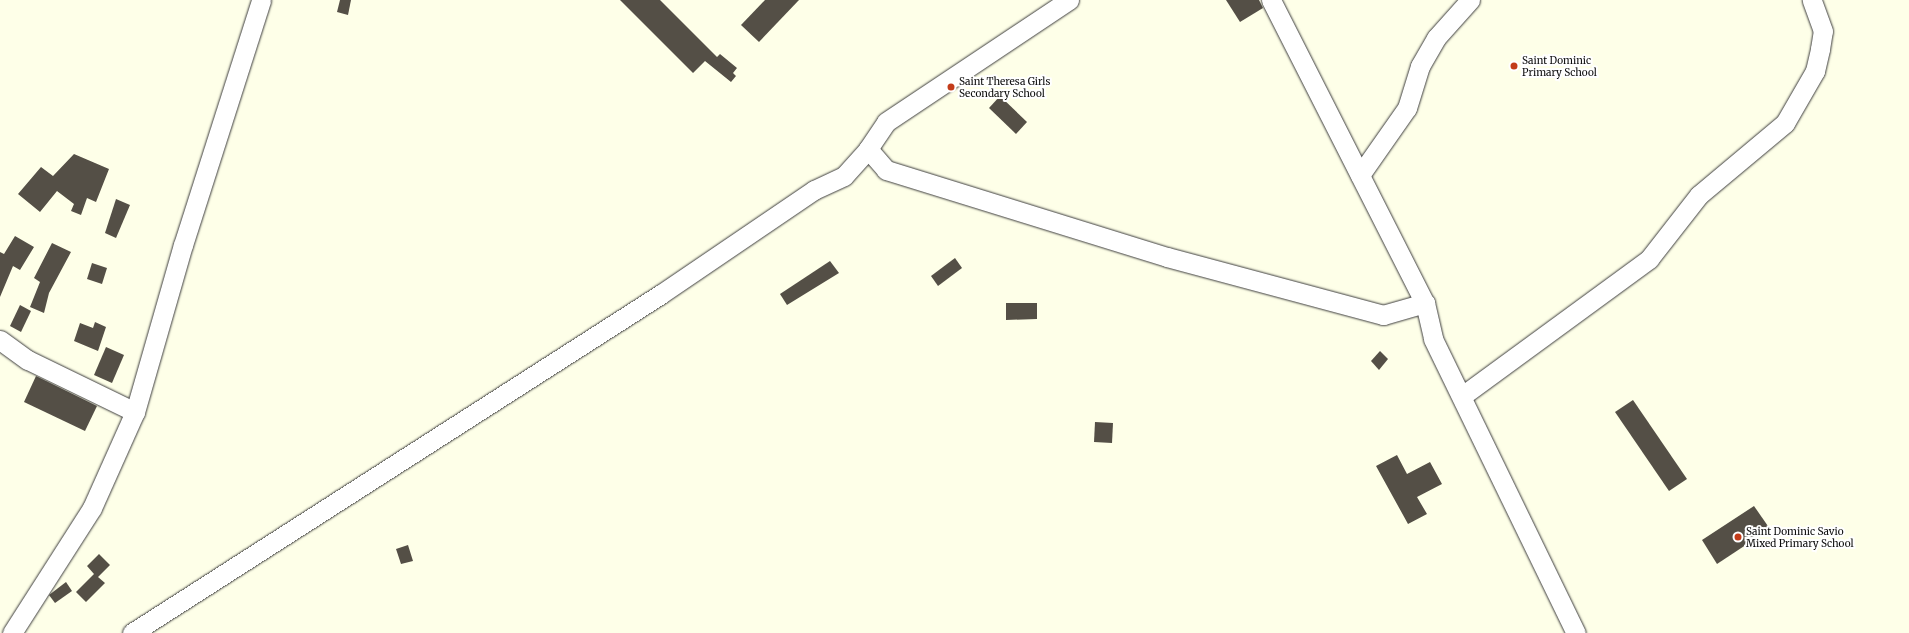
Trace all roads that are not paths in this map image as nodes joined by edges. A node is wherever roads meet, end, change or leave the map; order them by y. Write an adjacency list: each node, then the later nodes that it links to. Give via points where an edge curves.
1 (261, 0): 11 (street, via 183,245)
2 (1069, 0): 6 (street, via 886,122)
3 (1271, 0): 7 (street)
4 (1470, 0): 7 (street, via 1436,38 1420,66 1407,108)
5 (1812, 0): 10 (street, via 1823,31 1820,49 1815,71 1785,123 1699,195 1649,259)
6 (868, 149): 8 (street, via 886,170 1167,256 1382,315); 13 (street, via 844,176 814,190 661,294)
7 (1360, 175): 8 (street)
8 (1426, 303): 10 (street, via 1433,340)
9 (0, 340): 11 (street, via 28,360)
10 (1462, 396): 14 (street)
11 (135, 412): 12 (street, via 92,508)
12 (12, 633)
13 (132, 633)
14 (1576, 633)

